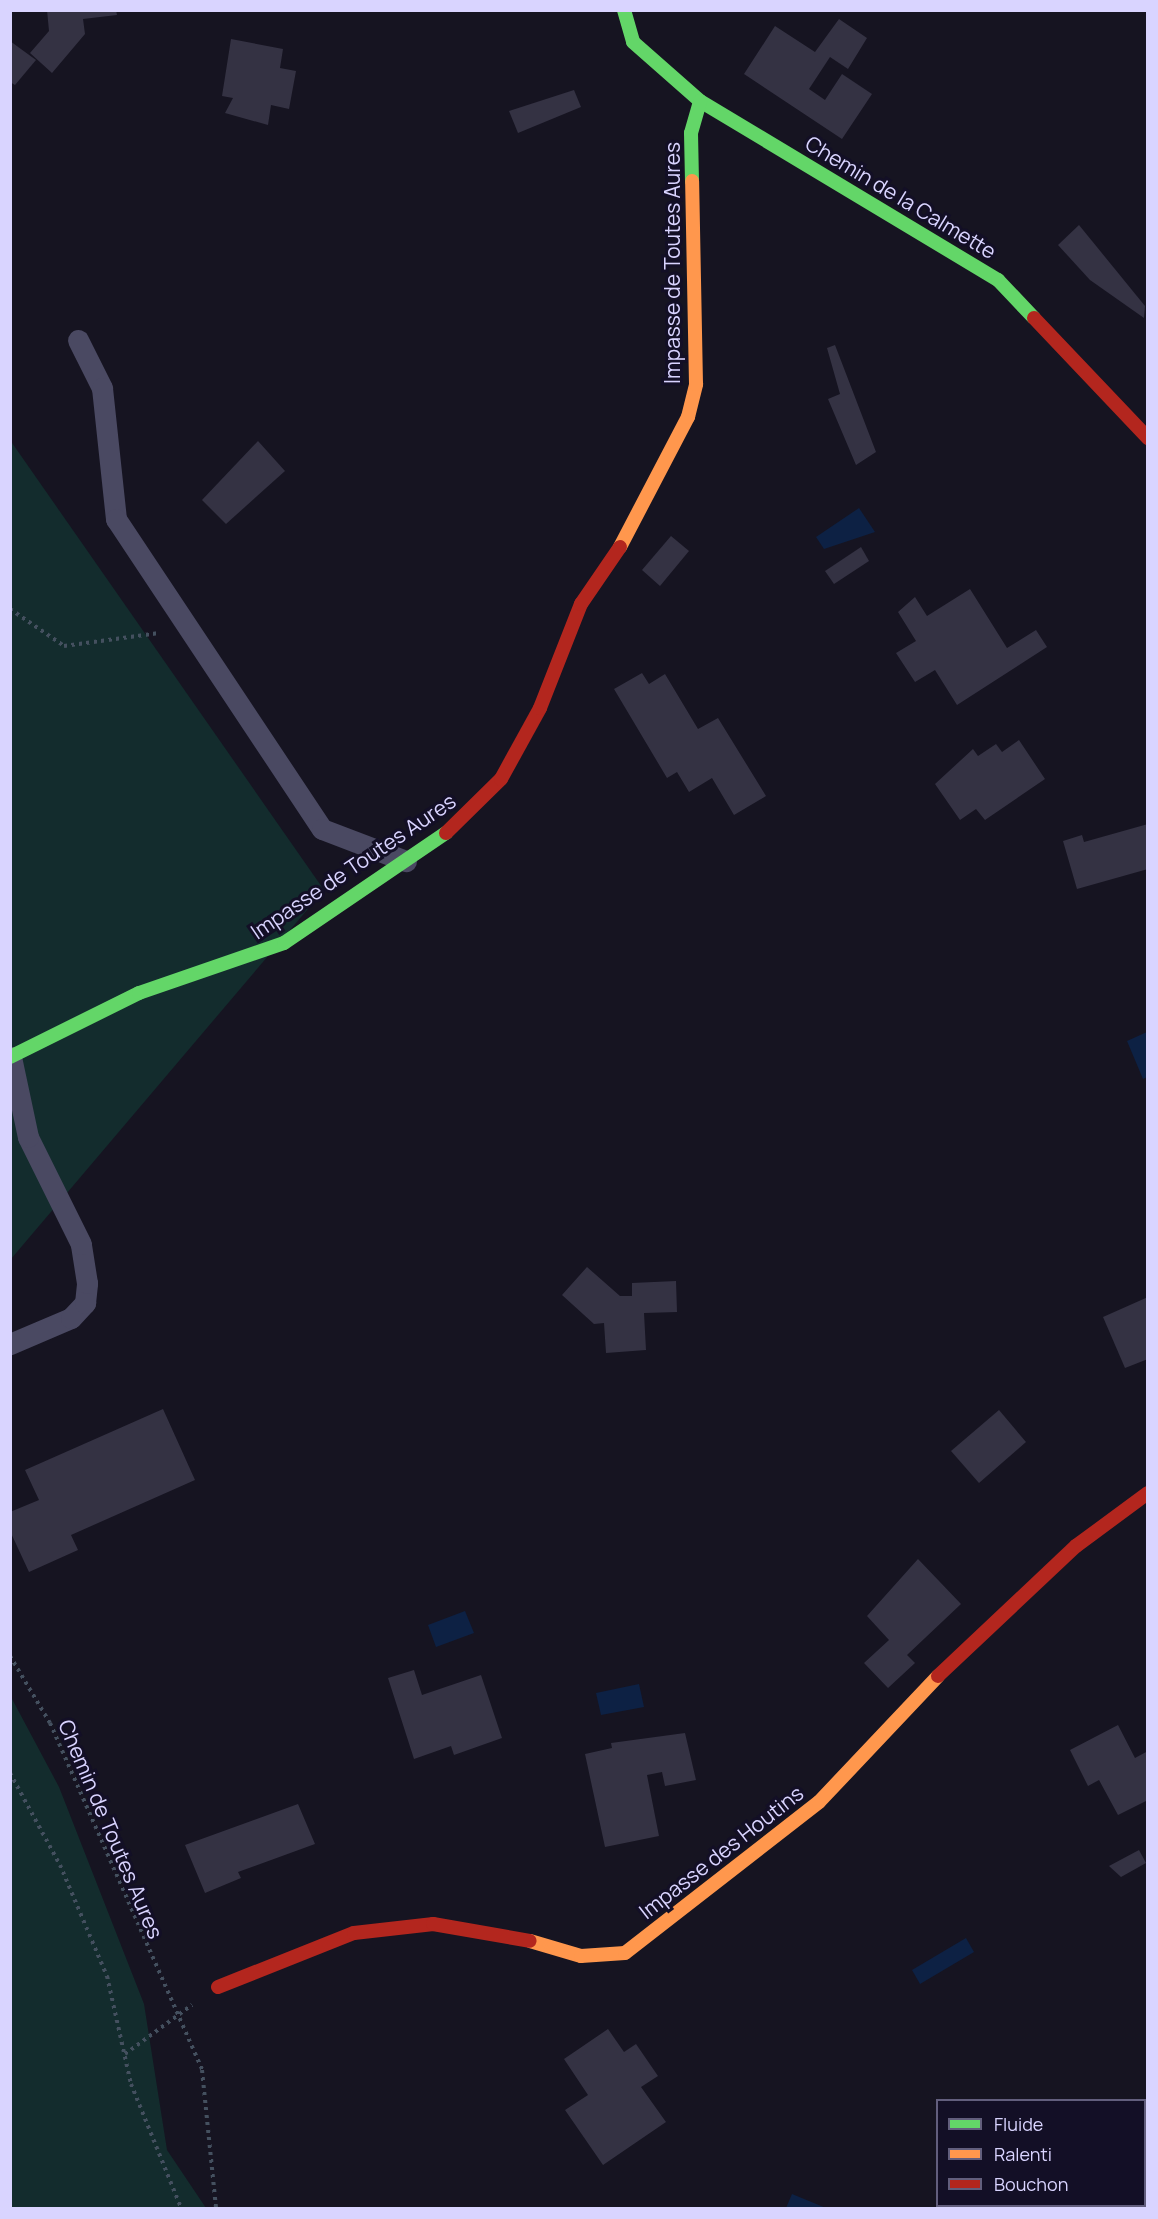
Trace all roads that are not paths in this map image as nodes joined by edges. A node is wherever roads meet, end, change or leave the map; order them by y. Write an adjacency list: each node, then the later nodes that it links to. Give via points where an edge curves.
1 (624, 10): 2 (street, Chemin de la Calmette, via 633,42)
2 (700, 101): 4 (street, Chemin de la Calmette, via 998,280); 5 (street, Impasse de Toutes Aures, via 691,133 696,384 688,417 639,518 581,604 520,748 478,807)
3 (78, 340): 5 (lane, via 102,388 116,519 322,829)
4 (1148, 438)
5 (406, 861): 6 (street, Impasse de Toutes Aures, via 256,957 139,993)
6 (10, 1057): 7 (lane, via 28,1137 81,1244 87,1283 85,1303 70,1318)
7 (10, 1344)
8 (1148, 1493): 9 (street, Impasse des Houtins, via 1076,1546 945,1669 819,1802 625,1953 581,1956 511,1936 433,1924 354,1933)
9 (218, 1987)

